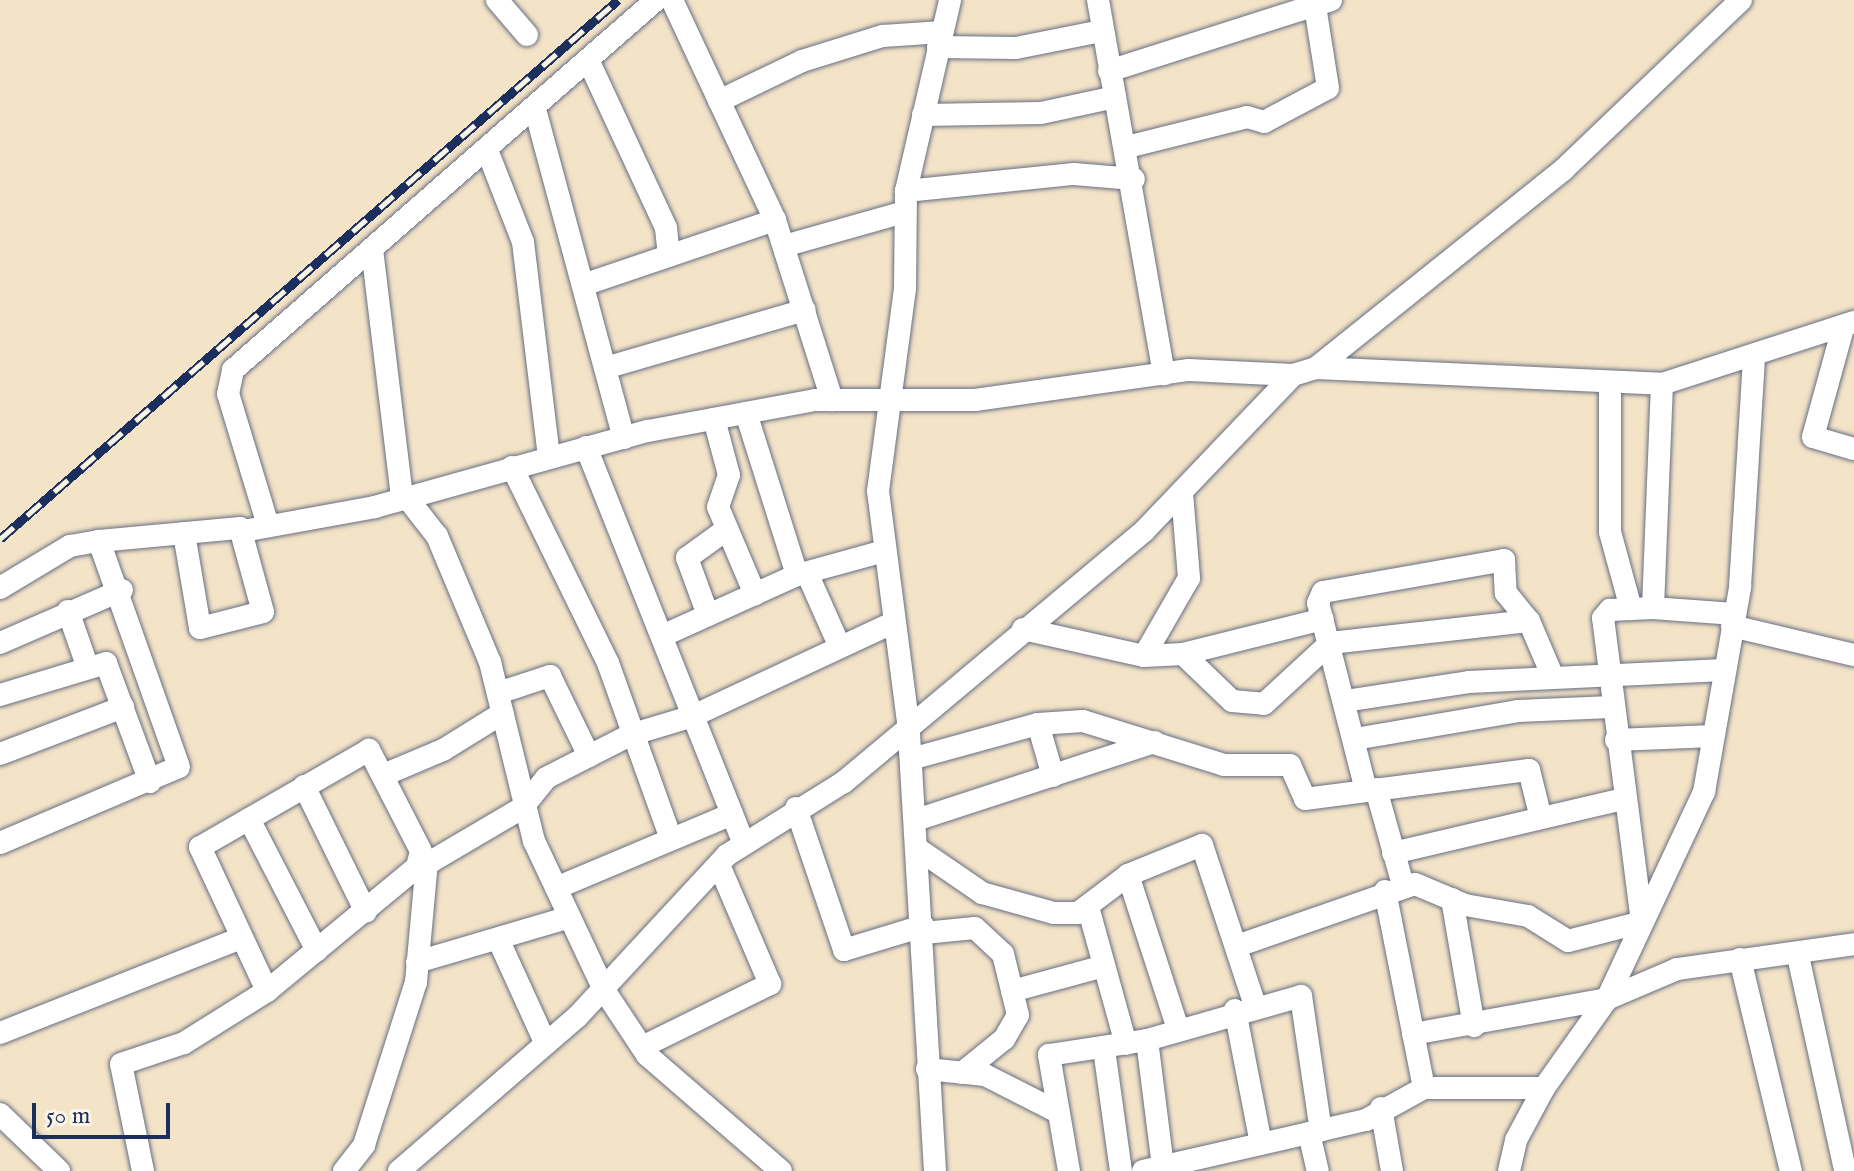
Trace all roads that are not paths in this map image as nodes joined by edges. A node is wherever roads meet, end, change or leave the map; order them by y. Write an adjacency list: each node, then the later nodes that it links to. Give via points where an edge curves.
1 (497, 0): 9 (street)
2 (656, 0): 11 (street)
3 (672, 0): 14 (street)
4 (950, 0): 10 (street)
5 (1098, 0): 8 (street)
6 (1741, 0): 30 (street, via 1563,170)
7 (1323, 3): 12 (street); 17 (street, via 1328,88 1264,122 1247,117)
8 (1101, 31): 10 (street, via 1016,48); 12 (street)
9 (527, 35)
10 (940, 40): 14 (street, via 883,36 802,61); 16 (street)
11 (589, 62): 15 (street); 24 (street, via 666,228)
12 (1109, 71): 13 (street)
13 (1115, 97): 16 (street, via 1041,113); 17 (street)
14 (719, 101): 21 (street)
15 (535, 109): 18 (street); 25 (street)
16 (923, 115): 20 (street)
17 (1127, 147): 19 (street)
18 (487, 150): 23 (street); 42 (street, via 523,242)
19 (1134, 179): 20 (street, via 1074,174); 31 (street)
20 (905, 202): 22 (street); 36 (street, via 905,288)
21 (775, 220): 22 (street); 24 (street)
22 (784, 246): 26 (street)
23 (372, 249): 45 (street); 46 (street, via 233,370 228,394)
24 (669, 256): 25 (street)
25 (583, 285): 29 (street)
26 (805, 310): 29 (street); 35 (street)
27 (1848, 325): 28 (street); 41 (street, via 1813,437)
28 (1754, 356): 34 (street); 60 (street, via 1751,485)
29 (605, 368): 39 (street)
30 (1316, 368): 32 (street); 33 (street)
31 (1164, 374): 32 (street, via 1252,367); 36 (street, via 975,400)
32 (1293, 375): 44 (street)
33 (1610, 383): 34 (street); 56 (street, via 1610,532)
34 (1662, 384): 56 (street)
35 (832, 400): 36 (street); 37 (street)
36 (890, 402): 51 (street, via 879,463)
37 (746, 413): 38 (street); 52 (street)
38 (714, 419): 39 (street); 47 (street, via 729,475 717,497)
39 (624, 438): 40 (street)
40 (586, 447): 42 (street); 64 (street)
41 (1854, 449)
42 (549, 457): 43 (street)
43 (512, 467): 45 (street); 83 (street, via 604,654)
44 (1182, 493): 63 (street); 70 (street, via 1189,578)
45 (403, 497): 46 (street); 77 (street, via 437,536)
46 (267, 522): 48 (street)
47 (727, 529): 55 (street); 58 (street, via 687,558)
48 (243, 531): 49 (street); 49 (street, via 265,607 203,630)
49 (184, 533): 50 (street)
50 (99, 541): 53 (street, via 57,550); 54 (street)
51 (884, 551): 52 (street); 62 (street)
52 (802, 574): 55 (street); 67 (street)
53 (0, 588)
54 (122, 590): 57 (street); 93 (street, via 179,767)
55 (755, 594): 58 (street)
56 (1642, 608): 60 (street); 73 (street, via 1603,618)
57 (68, 611): 65 (street); 71 (street)
58 (708, 615): 64 (street)
59 (1323, 619): 61 (street, via 1323,592 1504,560 1506,593); 66 (street); 68 (street)
60 (1733, 620): 69 (street); 72 (street)
61 (1529, 621): 66 (street); 74 (street)
62 (892, 623): 67 (street); 81 (street)
63 (1023, 629): 70 (street); 81 (street)
64 (662, 636): 80 (street)
65 (0, 643)
66 (1330, 643): 68 (street, via 1264,704 1232,701); 76 (street)
67 (839, 645): 80 (street)
68 (1183, 654): 70 (street)
69 (1854, 655)
70 (1144, 656)
71 (88, 668): 75 (street); 78 (street, via 109,665)
72 (1724, 670): 73 (street); 84 (street)
73 (1606, 674): 74 (street); 79 (street)
74 (1552, 675): 76 (street)
75 (0, 695)
76 (1345, 701): 85 (street)
77 (500, 703): 89 (street, via 550,676); 91 (street, via 443,750); 97 (street)
78 (123, 707): 88 (street); 93 (street)
79 (1611, 707): 85 (street, via 1518,711); 86 (street)
80 (693, 716): 83 (street); 99 (street)
81 (908, 722): 90 (street); 98 (street, via 844,782)
82 (1038, 724): 87 (street, via 1083,721); 90 (street); 92 (street)
83 (630, 735): 89 (street); 103 (street)
84 (1713, 736): 86 (street); 117 (street, via 1697,812)
85 (1355, 739): 95 (street)
86 (1616, 740): 96 (street)
87 (1155, 742): 92 (street); 95 (street, via 1224,765 1290,765 1305,799)
88 (0, 754)
89 (589, 756): 97 (street, via 546,778)
90 (911, 759): 102 (street)
91 (386, 774): 94 (street, via 374,753 363,750); 108 (street)
92 (1053, 776): 102 (street)
93 (150, 782): 105 (street)
94 (304, 786): 101 (street); 115 (street)
95 (1371, 789): 100 (street, via 1529,770); 107 (street)
96 (1624, 799): 100 (street); 117 (street)
97 (522, 808): 108 (street); 111 (street)
98 (796, 808): 104 (street); 118 (street, via 844,950)
99 (732, 814): 103 (street); 104 (street)
100 (1541, 818): 107 (street)
101 (249, 819): 119 (street, via 200,847); 123 (street)
102 (916, 820): 106 (street)
103 (671, 839): 111 (street)
104 (743, 842): 109 (street)
105 (0, 843)
106 (918, 849): 114 (street, via 982,893 1054,913); 118 (street)
107 (1393, 853): 112 (street)
108 (424, 861): 115 (street); 126 (street)
109 (719, 865): 128 (street); 139 (street, via 770,984)
110 (1128, 875): 114 (street); 121 (street, via 1202,845); 134 (street)
111 (556, 888): 116 (street)
112 (1394, 888): 113 (street); 121 (street, via 1322,912 1297,931); 136 (street)
113 (1452, 899): 117 (street, via 1528,916 1568,941); 133 (street)
114 (1088, 907): 127 (street)
115 (366, 912): 123 (street)
116 (570, 917): 120 (street); 128 (street)
117 (1642, 922): 131 (street)
118 (924, 930): 130 (street, via 982,931 1003,954); 140 (street)
119 (241, 938): 129 (street); 135 (street)
120 (499, 941): 126 (street); 137 (street)
121 (1237, 946): 132 (street)
122 (1853, 947): 124 (street)
123 (317, 951): 129 (street)
124 (1798, 956): 125 (street); 150 (street)
125 (1740, 959): 131 (street, via 1677,969); 162 (street)
126 (417, 962): 153 (street, via 364,1145)
127 (1104, 966): 130 (street); 138 (street)
128 (604, 990): 137 (street); 139 (street)
129 (267, 991): 152 (street, via 184,1043 121,1064)
130 (1012, 991): 141 (street, via 1013,1026)
131 (1607, 999): 133 (street); 143 (street)
132 (1245, 1007): 134 (street); 147 (street, via 1303,998); 148 (street)
133 (1474, 1026): 136 (street)
134 (1178, 1029): 138 (street)
135 (0, 1033)
136 (1413, 1034): 142 (street)
137 (546, 1044): 154 (street)
138 (1125, 1044): 145 (street, via 1049,1055); 149 (street); 158 (street)
139 (642, 1047): 155 (street, via 709,1116)
140 (927, 1069): 141 (street); 156 (street)
141 (962, 1073): 145 (street, via 1003,1082)
142 (1424, 1088): 143 (street); 144 (street)
143 (1544, 1088): 161 (street)
144 (1381, 1108): 147 (street, via 1366,1120); 160 (street)
145 (1058, 1112): 157 (street)
146 (2, 1119): 151 (street)
147 (1315, 1132): 148 (street); 159 (street)
148 (1261, 1144): 149 (street)
149 (1153, 1169)
150 (1847, 1170)
151 (59, 1171)
152 (143, 1171)
153 (344, 1171)
154 (399, 1171)
155 (781, 1171)
156 (935, 1171)
157 (1069, 1171)
158 (1121, 1171)
159 (1318, 1171)
160 (1392, 1171)
161 (1509, 1171)
162 (1791, 1171)

